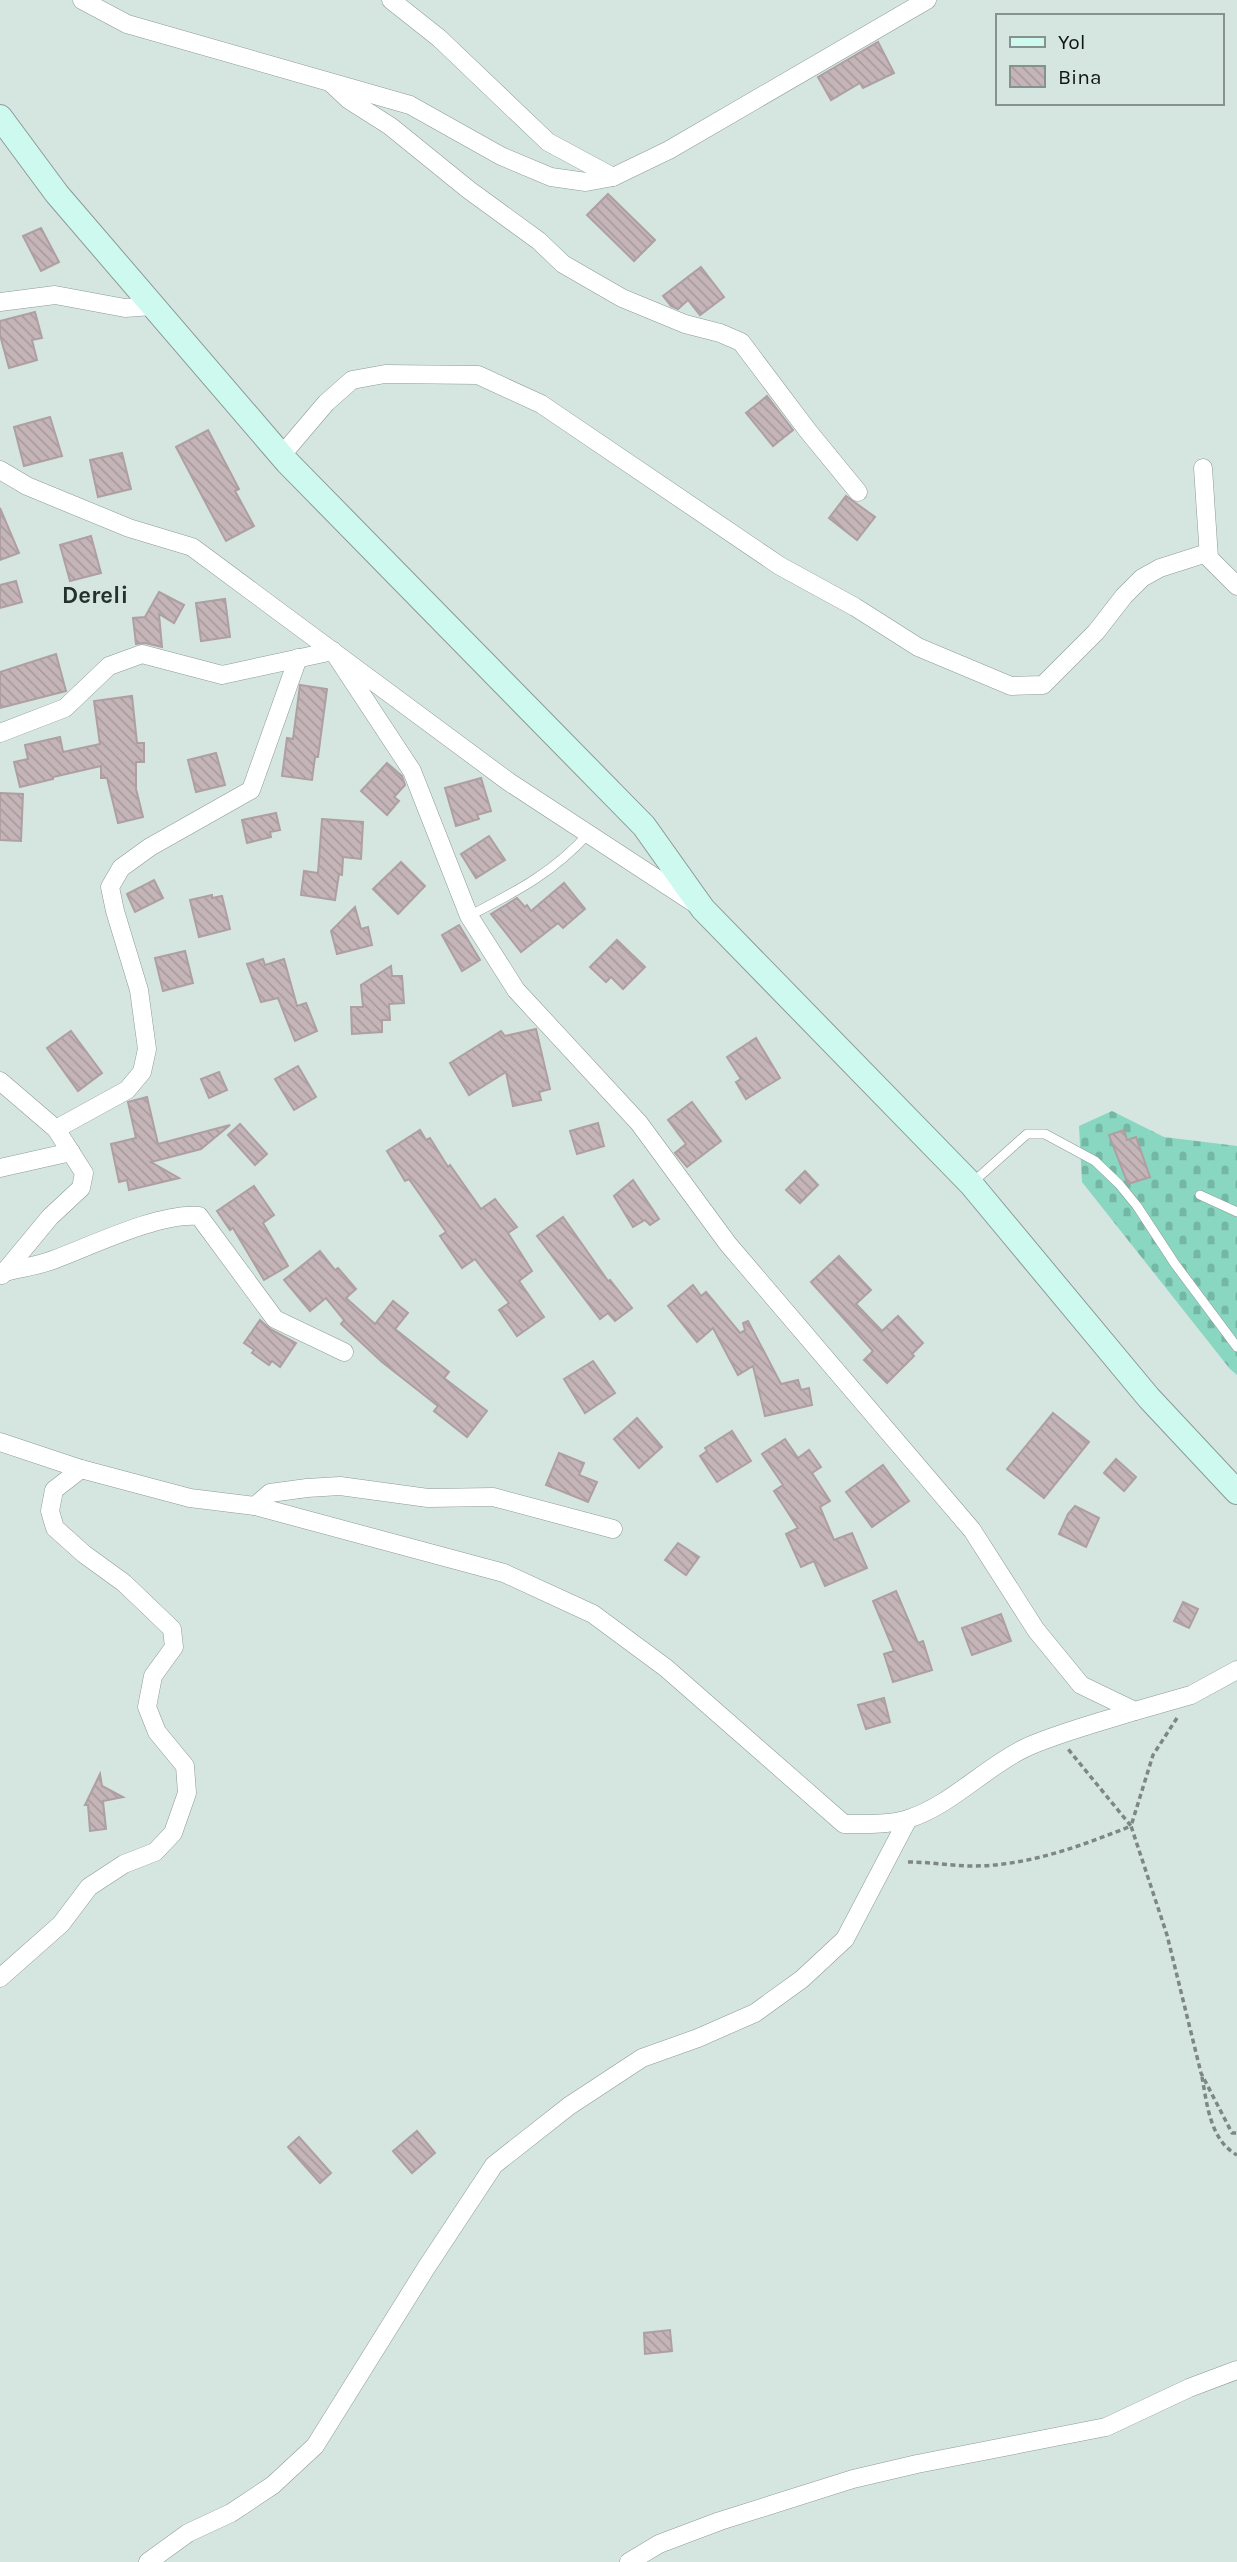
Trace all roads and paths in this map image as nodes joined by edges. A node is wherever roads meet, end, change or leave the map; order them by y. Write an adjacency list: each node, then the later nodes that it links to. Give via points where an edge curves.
1 (82, 0): 4 (street, via 127,24)
2 (391, 0): 6 (street, via 439,38 548,142)
3 (927, 0): 6 (street, via 669,150)
4 (329, 82): 6 (street, via 410,105 500,156 551,177 586,182); 12 (street, via 390,125 563,264 622,298 741,342)
5 (0, 117): 8 (street, via 57,194)
6 (613, 177)
7 (0, 302): 8 (street, via 55,295 125,308)
8 (152, 306): 9 (street)
9 (281, 456): 13 (street, via 352,380 385,374 478,375 541,404 780,566 918,647 1012,686 1042,685 1089,640 1142,578); 19 (street, via 644,826)
10 (1203, 468): 13 (street)
11 (0, 470): 15 (street, via 27,486 129,528 192,547)
12 (858, 492)
13 (1208, 553): 14 (street)
14 (1237, 586)
15 (333, 651): 16 (street); 18 (street, via 509,782); 20 (street, via 412,771)
16 (298, 658): 17 (street, via 222,675 142,654 109,666 65,708); 22 (street, via 251,790 150,847 121,867 110,887 139,990 147,1049 142,1072 127,1090)
17 (0, 733)
18 (589, 834): 19 (street); 20 (lane, via 529,885)
19 (703, 909): 25 (street)
20 (469, 916): 38 (street, via 516,990 639,1123 728,1244 972,1530 1036,1630 1081,1685)
21 (0, 1081): 22 (street)
22 (56, 1129): 23 (street)
23 (71, 1152): 24 (street); 28 (street, via 84,1173 81,1188)
24 (0, 1168)
25 (971, 1184): 29 (lane, via 1027,1134 1045,1134 1095,1161 1137,1206); 33 (street, via 1149,1398)
26 (1200, 1195): 27 (lane)
27 (1237, 1212)
28 (2, 1275): 30 (street, via 144,1226 199,1216 275,1319)
29 (1237, 1347)
30 (344, 1352)
31 (0, 1442): 32 (street)
32 (80, 1469): 34 (street, via 190,1498); 43 (street, via 54,1490 50,1511 55,1528 172,1629 174,1647 153,1676 147,1707 156,1732 185,1766 187,1793 173,1833 155,1852 124,1864 89,1886 61,1924)
33 (1237, 1492)
34 (256, 1506): 35 (street, via 270,1493 340,1486 428,1498 493,1497); 40 (street, via 504,1573 593,1614 666,1668 844,1824)
35 (613, 1529)
36 (1237, 1670): 37 (street)
37 (1191, 1695): 38 (street); 41 (path, via 1153,1755)
38 (1135, 1711): 39 (street)
39 (1057, 1737): 40 (street, via 1024,1748 957,1794); 41 (path)
40 (908, 1819): 42 (street)
41 (1131, 1826): 42 (path, via 1061,1853 1016,1862 970,1866); 44 (path, via 1167,1936)
42 (886, 1861): 48 (street, via 845,1940 802,1979 755,2013 642,2058 569,2106 494,2165 315,2446 273,2485 231,2513 188,2533)
43 (0, 1978)
44 (1201, 2073): 45 (path, via 1232,2133); 46 (path, via 1210,2120 1229,2151)
45 (1237, 2133)
46 (1237, 2155)
47 (1237, 2370): 49 (street, via 1106,2427 853,2479 708,2525 659,2544)
48 (148, 2562)
49 (629, 2562)

